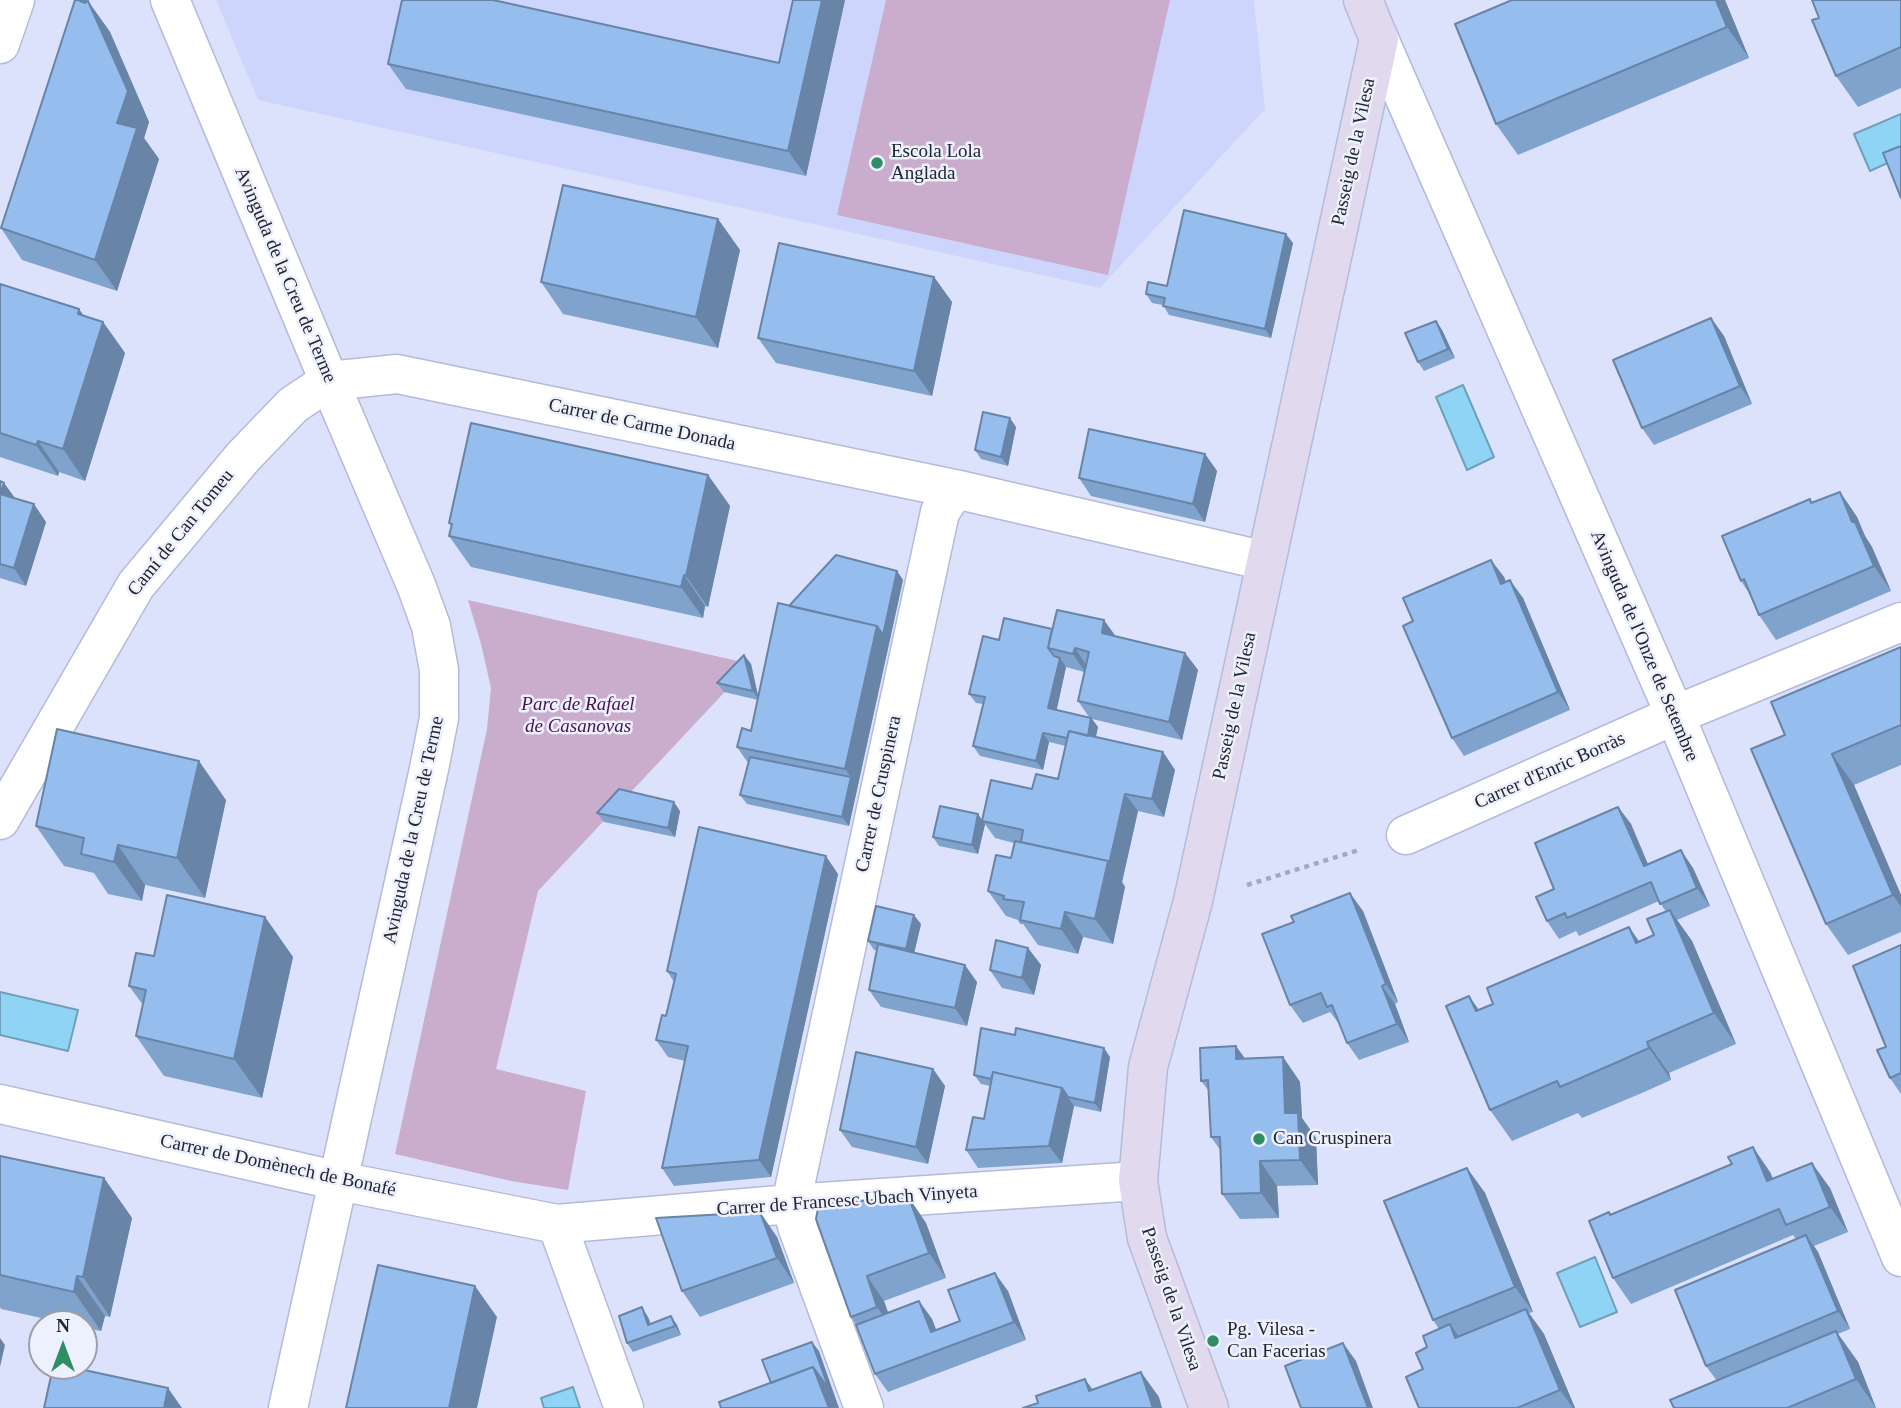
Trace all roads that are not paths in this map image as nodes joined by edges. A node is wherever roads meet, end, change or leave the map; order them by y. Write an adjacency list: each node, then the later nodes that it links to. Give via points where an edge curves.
1 (15, 0): 5 (street)
2 (170, 0): 6 (street, Avinguda de la Creu de Terme)
3 (1363, 0): 4 (street)
4 (1379, 39): 8 (street, Passeig de la Vilesa); 10 (street, Avinguda de l'Onze de Setembre)
5 (0, 44)
6 (329, 381): 7 (street, Carrer de Carme Donada, via 397,374); 11 (street, Camí de Can Tomeu, via 293,405 251,448 136,585); 14 (street, Avinguda de la Creu de Terme, via 416,585 431,626 439,670 439,718)
7 (955, 489): 8 (street); 16 (street, Carrer de Cruspinera, via 940,512)
8 (1266, 561): 15 (street, Passeig de la Vilesa, via 1193,901 1148,1067)
9 (1901, 622): 10 (street, Carrer d'Enric Borràs)
10 (1675, 715): 12 (street, Carrer d'Enric Borràs); 18 (street, Avinguda de l'Onze de Setembre)
11 (0, 820)
12 (1406, 835)
13 (0, 1104): 14 (street, Carrer de Domènech de Bonafé)
14 (339, 1181): 17 (street, Carrer de Domènech de Bonafé); 19 (street, Avinguda de la Creu de Terme)
15 (1138, 1181): 16 (street, Carrer de Francesc Ubach Vinyeta); 22 (street, Passeig de la Vilesa, via 1147,1238)
16 (791, 1204): 17 (street, Carrer de Francesc Ubach Vinyeta); 21 (street, Carrer de Cruspinera)
17 (557, 1224): 20 (street)
18 (1901, 1257)
19 (288, 1408)
20 (624, 1408)
21 (864, 1408)
22 (1209, 1408)

